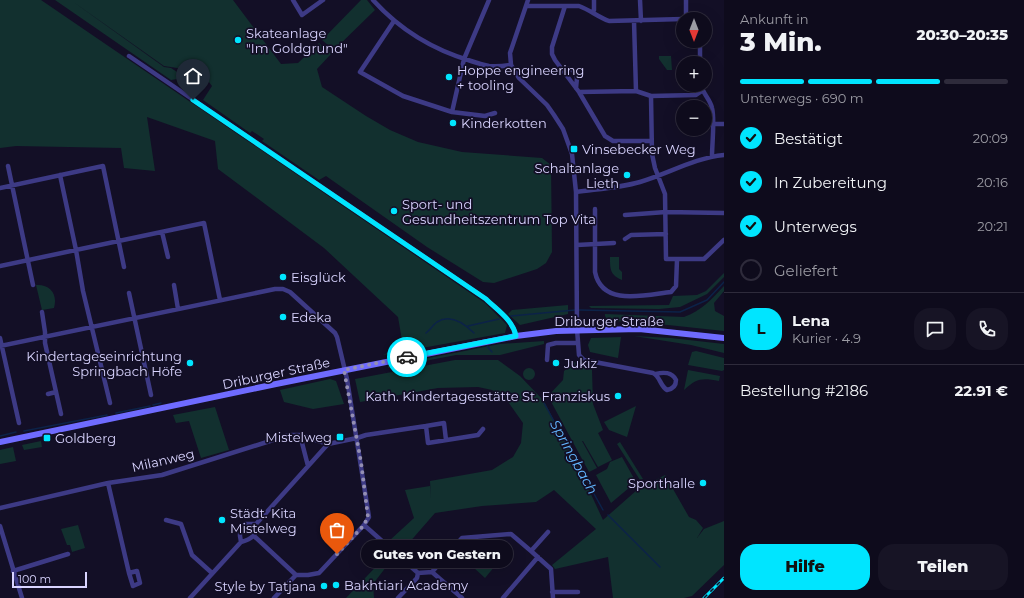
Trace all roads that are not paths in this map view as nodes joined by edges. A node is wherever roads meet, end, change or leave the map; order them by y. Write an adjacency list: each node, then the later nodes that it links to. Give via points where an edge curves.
1 (293, 0): 2 (street, via 302,15)
2 (323, 0)
3 (373, 0): 13 (street)
4 (528, 0): 9 (street)
5 (594, 0): 11 (street)
6 (640, 0): 16 (street)
7 (686, 0): 12 (street)
8 (487, 1): 18 (street)
9 (526, 6): 10 (street); 19 (street, via 510,53)
10 (565, 6): 11 (street, via 579,6); 20 (street, via 552,47 554,60)
11 (593, 12): 15 (street, via 609,21)
12 (686, 12)
13 (394, 20): 18 (street, via 424,42); 26 (street, via 360,72 403,96)
14 (676, 20): 16 (street)
15 (634, 21): 16 (street); 22 (street)
16 (641, 21)
17 (129, 56): 68 (street, via 486,299 509,322)
18 (464, 59): 19 (street, via 488,66); 26 (street)
19 (511, 65): 39 (street, via 519,78 547,105 563,129 572,154)
20 (562, 69): 21 (street); 21 (street, via 575,71)
21 (576, 88): 23 (street)
22 (636, 91): 23 (street); 25 (street)
23 (579, 92): 31 (street, via 608,139)
24 (700, 92): 25 (street, via 696,95)
25 (651, 96): 31 (street)
26 (452, 112): 27 (street, via 485,116)
27 (495, 113)
28 (712, 124): 29 (street)
29 (724, 124)
30 (712, 136): 32 (street)
31 (651, 141): 36 (street)
32 (712, 156): 33 (street); 36 (street)
33 (724, 156)
34 (8, 166): 37 (street)
35 (60, 175): 37 (street); 48 (street, via 103,166); 52 (street)
36 (658, 176): 39 (street, via 621,187); 41 (street, via 665,194)
37 (12, 186): 38 (street); 54 (street)
38 (0, 188)
39 (576, 192): 51 (street)
40 (595, 209): 50 (street)
41 (666, 212): 42 (street); 43 (street); 45 (street)
42 (724, 212)
43 (625, 215)
44 (162, 232): 48 (street); 53 (street); 61 (street, via 204,223)
45 (666, 234): 46 (street, via 631,235); 55 (street, via 666,259)
46 (626, 239)
47 (724, 240): 55 (street, via 704,259)
48 (118, 241): 52 (street); 57 (street)
49 (614, 243): 50 (street)
50 (595, 244): 51 (street); 55 (street, via 596,278 608,292 617,296 671,292 676,286)
51 (578, 245): 66 (street)
52 (76, 250): 54 (street); 65 (street, via 81,285)
53 (168, 257)
54 (27, 260): 56 (street); 58 (street)
55 (677, 260)
56 (0, 266)
57 (124, 267)
58 (33, 284)
59 (174, 284): 62 (street)
60 (129, 293): 64 (street)
61 (220, 300): 62 (street); 74 (street, via 275,289 290,292 336,334)
62 (178, 309): 64 (street)
63 (42, 312): 67 (street)
64 (134, 318): 65 (street); 78 (street)
65 (92, 327): 67 (street); 79 (street)
66 (577, 330): 68 (main road, Driburger Straße); 70 (main road, Driburger Straße, via 639,329); 71 (street)
67 (45, 336): 72 (street); 76 (street)
68 (516, 336): 74 (main road, Driburger Straße)
69 (0, 338): 72 (street)
70 (724, 338)
71 (578, 343): 73 (street, via 548,345); 75 (street, via 579,355 584,360)
72 (1, 345): 81 (street)
73 (547, 360)
74 (344, 370): 85 (street); 87 (main road, Driburger Straße)
75 (656, 374): 75 (street, via 664,388 670,389 675,385 676,380 672,375 662,372)
76 (56, 392): 77 (street); 80 (street)
77 (48, 394)
78 (151, 395)
79 (110, 403)
80 (61, 414)
81 (19, 423)
82 (426, 426): 85 (street); 86 (street, via 444,423); 86 (street, via 428,443)
83 (483, 429): 86 (street, via 478,435)
84 (300, 435): 88 (street, Milanweg); 89 (street); 90 (street, Milanweg, via 290,435 162,475)
85 (357, 438): 88 (street); 94 (street, via 368,517)
86 (446, 440)
87 (0, 442)
88 (328, 444): 89 (street)
89 (308, 466): 93 (street)
90 (108, 484): 91 (street, Milanweg); 104 (street)
91 (0, 508)
92 (166, 520): 105 (street, via 181,524 192,555)
93 (256, 524): 97 (street); 98 (street, via 246,524 240,528)
94 (364, 525): 106 (street); 107 (street, via 319,573 308,576)
95 (0, 526): 102 (street)
96 (548, 532): 99 (street)
97 (254, 536): 98 (street); 107 (street)
98 (241, 542): 105 (street)
99 (531, 550): 101 (street); 103 (street, via 510,534 464,537)
100 (68, 554): 102 (street)
101 (538, 557): 108 (street, via 551,569); 115 (street)
102 (13, 571): 110 (street)
103 (432, 572): 106 (street); 114 (street)
104 (129, 573)
105 (212, 573): 111 (street)
106 (418, 573): 113 (street, via 417,578)
107 (296, 575): 112 (street)
108 (552, 592): 109 (street); 116 (street)
109 (578, 592)
110 (22, 598)
111 (190, 598)
112 (274, 598)
113 (398, 598)
114 (462, 598)
115 (503, 598)
116 (552, 598)

